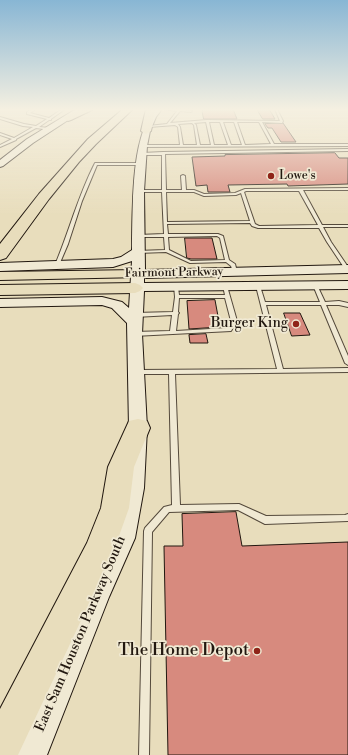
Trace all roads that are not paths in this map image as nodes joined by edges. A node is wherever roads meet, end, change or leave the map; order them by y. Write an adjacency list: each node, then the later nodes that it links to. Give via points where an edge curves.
1 (26, 144): 15 (main road)
2 (81, 144): 24 (highway, via 60,162)
3 (90, 144): 32 (highway, via 72,161)
4 (144, 144): 12 (main road, East Sam Houston Parkway South)
5 (348, 145): 11 (lane)
6 (182, 146): 7 (lane); 12 (lane)
7 (199, 146): 8 (lane)
8 (213, 146): 9 (lane)
9 (230, 146): 10 (lane)
10 (244, 146): 11 (lane)
11 (273, 146)
12 (143, 150): 14 (lane); 16 (main road, East Sam Houston Parkway South)
13 (348, 150): 14 (lane)
14 (163, 153): 21 (lane)
15 (0, 164)
16 (141, 164): 20 (main road, East Sam Houston Parkway South); 35 (lane, via 96,164)
17 (183, 176): 22 (lane)
18 (300, 189): 19 (lane); 23 (lane); 27 (lane)
19 (348, 189)
20 (139, 191): 21 (lane); 29 (main road, East Sam Houston Parkway South)
21 (164, 191): 22 (lane); 26 (lane)
22 (184, 191): 23 (lane, via 204,195)
23 (242, 192): 25 (lane)
24 (17, 212)
25 (252, 222): 26 (lane); 27 (lane, via 258,227)
26 (165, 223): 30 (lane)
27 (320, 226): 28 (lane); 38 (lane)
28 (348, 226)
29 (138, 236): 30 (lane); 33 (main road, East Sam Houston Parkway South)
30 (166, 236): 31 (lane); 34 (lane, via 218,235 222,237)
31 (167, 251): 33 (lane); 37 (lane)
32 (2, 252)
33 (137, 252): 35 (main road, via 125,260 113,263); 41 (main road, East Sam Houston Parkway South)
34 (227, 261): 37 (lane); 39 (lane, via 233,265)
35 (57, 265): 36 (main road)
36 (0, 267)
37 (191, 267): 39 (main road, Fairmont Parkway); 41 (main road, Fairmont Parkway)
38 (348, 271): 39 (main road, Fairmont Parkway); 45 (main road, via 338,279)
39 (235, 272)
40 (0, 276): 41 (main road, Fairmont Parkway)
41 (138, 281): 46 (main road, Fairmont Parkway); 48 (main road, Fairmont Parkway); 54 (main road, East Sam Houston Parkway South)
42 (348, 284): 43 (main road, Fairmont Parkway)
43 (315, 285): 45 (main road, Fairmont Parkway); 51 (lane)
44 (258, 286): 45 (main road, Fairmont Parkway); 47 (main road, Fairmont Parkway); 50 (lane)
45 (274, 286)
46 (0, 290)
47 (226, 291): 48 (main road, Fairmont Parkway); 55 (lane, via 234,322 229,330)
48 (177, 292): 53 (lane)
49 (0, 303): 54 (main road, via 102,301 117,305)
50 (263, 304): 51 (lane); 58 (lane)
51 (323, 304): 52 (lane); 56 (lane)
52 (348, 305)
53 (176, 313): 54 (lane); 55 (lane)
54 (135, 323): 55 (lane); 59 (main road, East Sam Houston Parkway South)
55 (173, 331)
56 (348, 363)
57 (348, 370): 58 (lane)
58 (281, 371): 60 (lane)
59 (137, 372): 60 (lane); 61 (main road, East Sam Houston Parkway South)
60 (172, 372): 62 (lane)
61 (138, 428): 64 (highway, via 121,468 115,508 99,550); 65 (main road, East Sam Houston Parkway South, via 133,488 123,538)
62 (176, 508): 63 (lane, via 239,507 265,520); 66 (lane, via 167,509 148,532)
63 (348, 517)
64 (0, 750)
65 (31, 755)
66 (144, 755)

